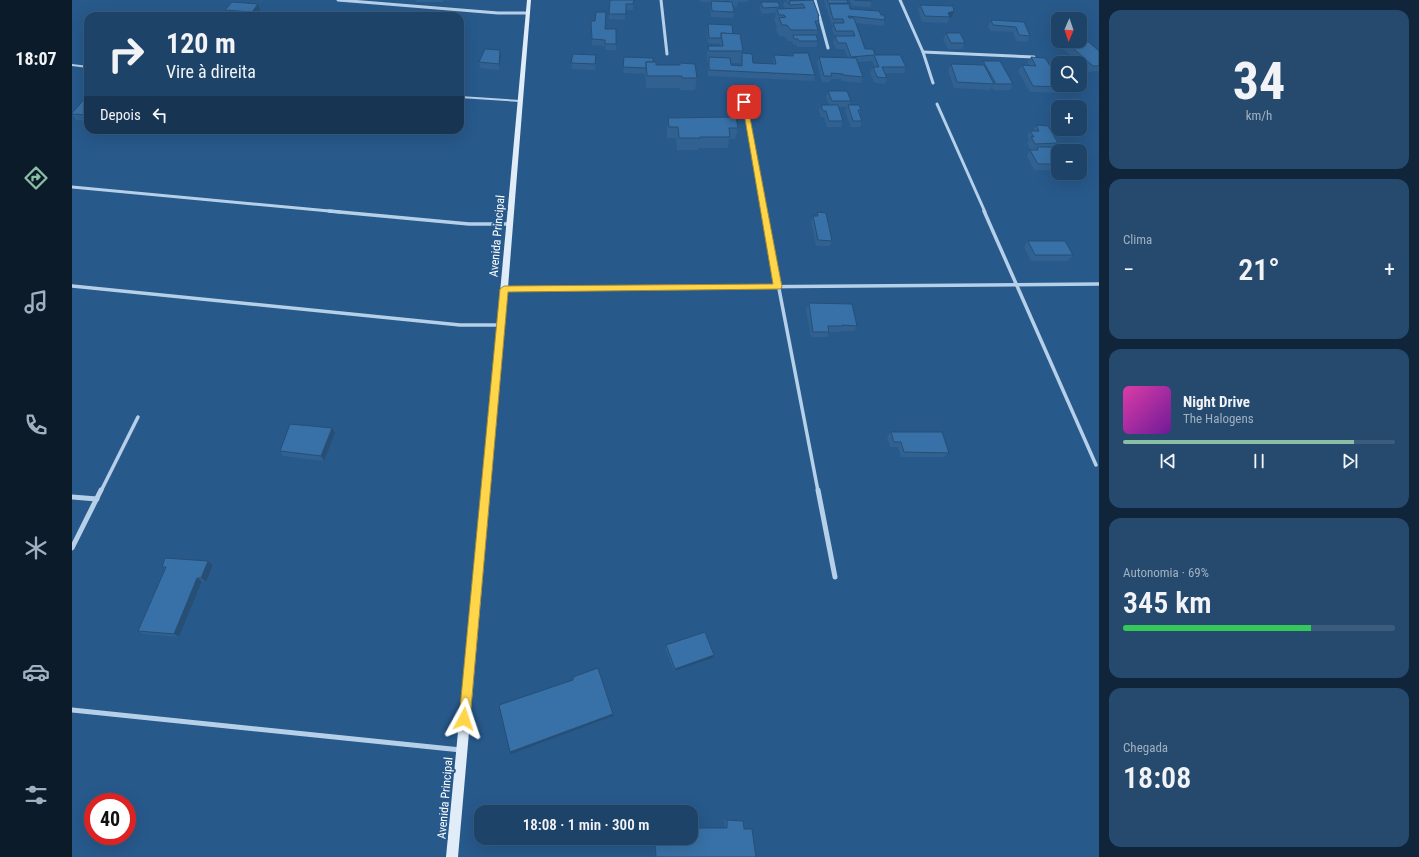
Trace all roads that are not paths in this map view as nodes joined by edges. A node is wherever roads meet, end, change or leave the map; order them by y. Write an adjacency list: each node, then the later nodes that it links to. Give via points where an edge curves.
1 (338, 0): 6 (street)
2 (529, 0): 6 (street, Avenida Principal)
3 (661, 0): 9 (street)
4 (815, 0): 7 (street)
5 (900, 0): 8 (street)
6 (528, 14): 15 (street, Avenida Principal)
7 (828, 48)
8 (923, 52): 10 (street); 13 (street)
9 (667, 54)
10 (1034, 57)
11 (72, 65): 12 (lane)
12 (84, 66)
13 (932, 83)
14 (464, 97): 15 (lane)
15 (520, 101): 19 (street, Avenida Principal)
16 (744, 102): 23 (street)
17 (937, 104): 21 (street)
18 (72, 187): 19 (street, via 469,224)
19 (510, 224): 24 (street, Avenida Principal)
20 (1099, 284): 21 (street)
21 (1016, 285): 23 (street); 27 (street)
22 (72, 286): 25 (street, via 460,325)
23 (778, 287): 24 (street); 31 (street)
24 (504, 289): 25 (street, Avenida Principal)
25 (501, 325): 33 (street, Avenida Principal)
26 (138, 417): 29 (street)
27 (1096, 465)
28 (72, 497): 29 (street)
29 (98, 499): 30 (street)
30 (72, 548)
31 (836, 577)
32 (72, 710): 33 (street)
33 (461, 750): 34 (street, Avenida Principal)
34 (452, 857)

